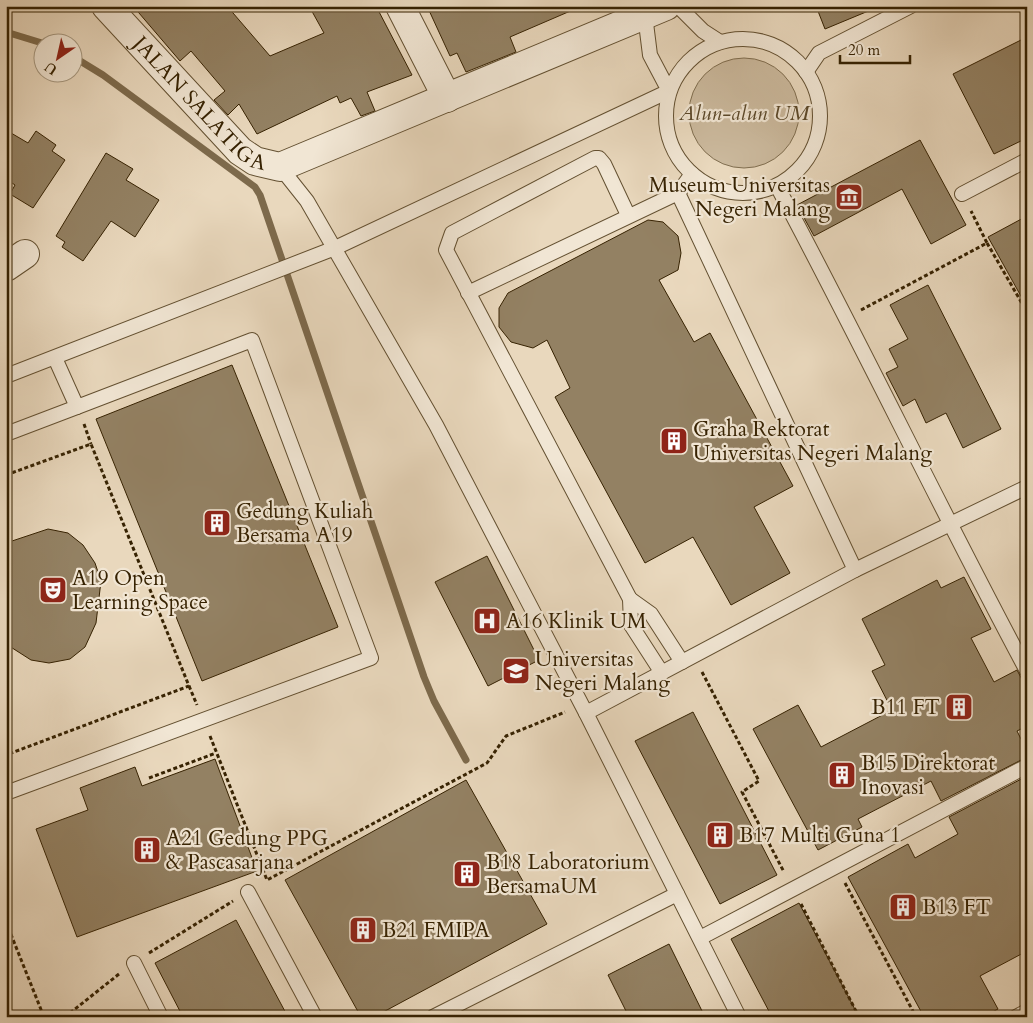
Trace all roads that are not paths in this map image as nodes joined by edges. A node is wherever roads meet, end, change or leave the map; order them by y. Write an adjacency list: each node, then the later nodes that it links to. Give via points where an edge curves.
1 (106, 6): 11 (street, JALAN SALATIGA, via 240,151 255,162)
2 (400, 6): 9 (street)
3 (678, 6): 6 (lane, via 702,31)
4 (911, 6): 7 (lane, via 819,53)
5 (651, 9): 8 (lane, via 650,56); 9 (street, JALAN SALATIGA)
6 (720, 42): 7 (lane, via 739,38 777,46); 8 (lane, via 706,47 689,60)
7 (806, 72): 13 (lane, via 820,102 818,136 803,165)
8 (669, 91): 12 (lane, via 666,127 671,144); 17 (lane)
9 (448, 98): 11 (street, JALAN SALATIGA)
10 (1027, 160): 15 (lane)
11 (280, 167): 17 (lane, via 307,202)
12 (692, 174): 13 (lane, via 718,189 732,192 763,191); 14 (lane)
13 (777, 186): 24 (lane, via 847,317)
14 (678, 193): 16 (lane); 25 (lane)
15 (962, 194)
16 (628, 215): 18 (lane); 18 (lane, via 604,164 599,158 592,160 452,233 446,250)
17 (335, 248): 19 (lane); 30 (lane, via 436,425)
18 (468, 293): 26 (lane)
19 (55, 358): 20 (lane); 21 (lane)
20 (6, 376)
21 (77, 407): 22 (lane); 32 (lane, via 252,340 371,658)
22 (6, 434)
23 (1027, 487): 24 (lane)
24 (948, 524): 25 (lane); 28 (lane)
25 (855, 570): 27 (lane)
26 (630, 599): 27 (lane, via 651,614); 29 (lane, via 631,625)
27 (688, 659): 29 (lane)
28 (1027, 671)
29 (662, 673): 30 (lane)
30 (584, 709): 34 (lane)
31 (1027, 766): 35 (lane)
32 (6, 793)
33 (248, 892): 39 (lane)
34 (677, 894): 35 (lane); 40 (lane)
35 (700, 938): 41 (lane)
36 (134, 963): 38 (lane)
37 (1027, 1011): 42 (lane)
38 (162, 1017)
39 (315, 1017)
40 (433, 1017)
41 (739, 1017)
42 (1016, 1017)

